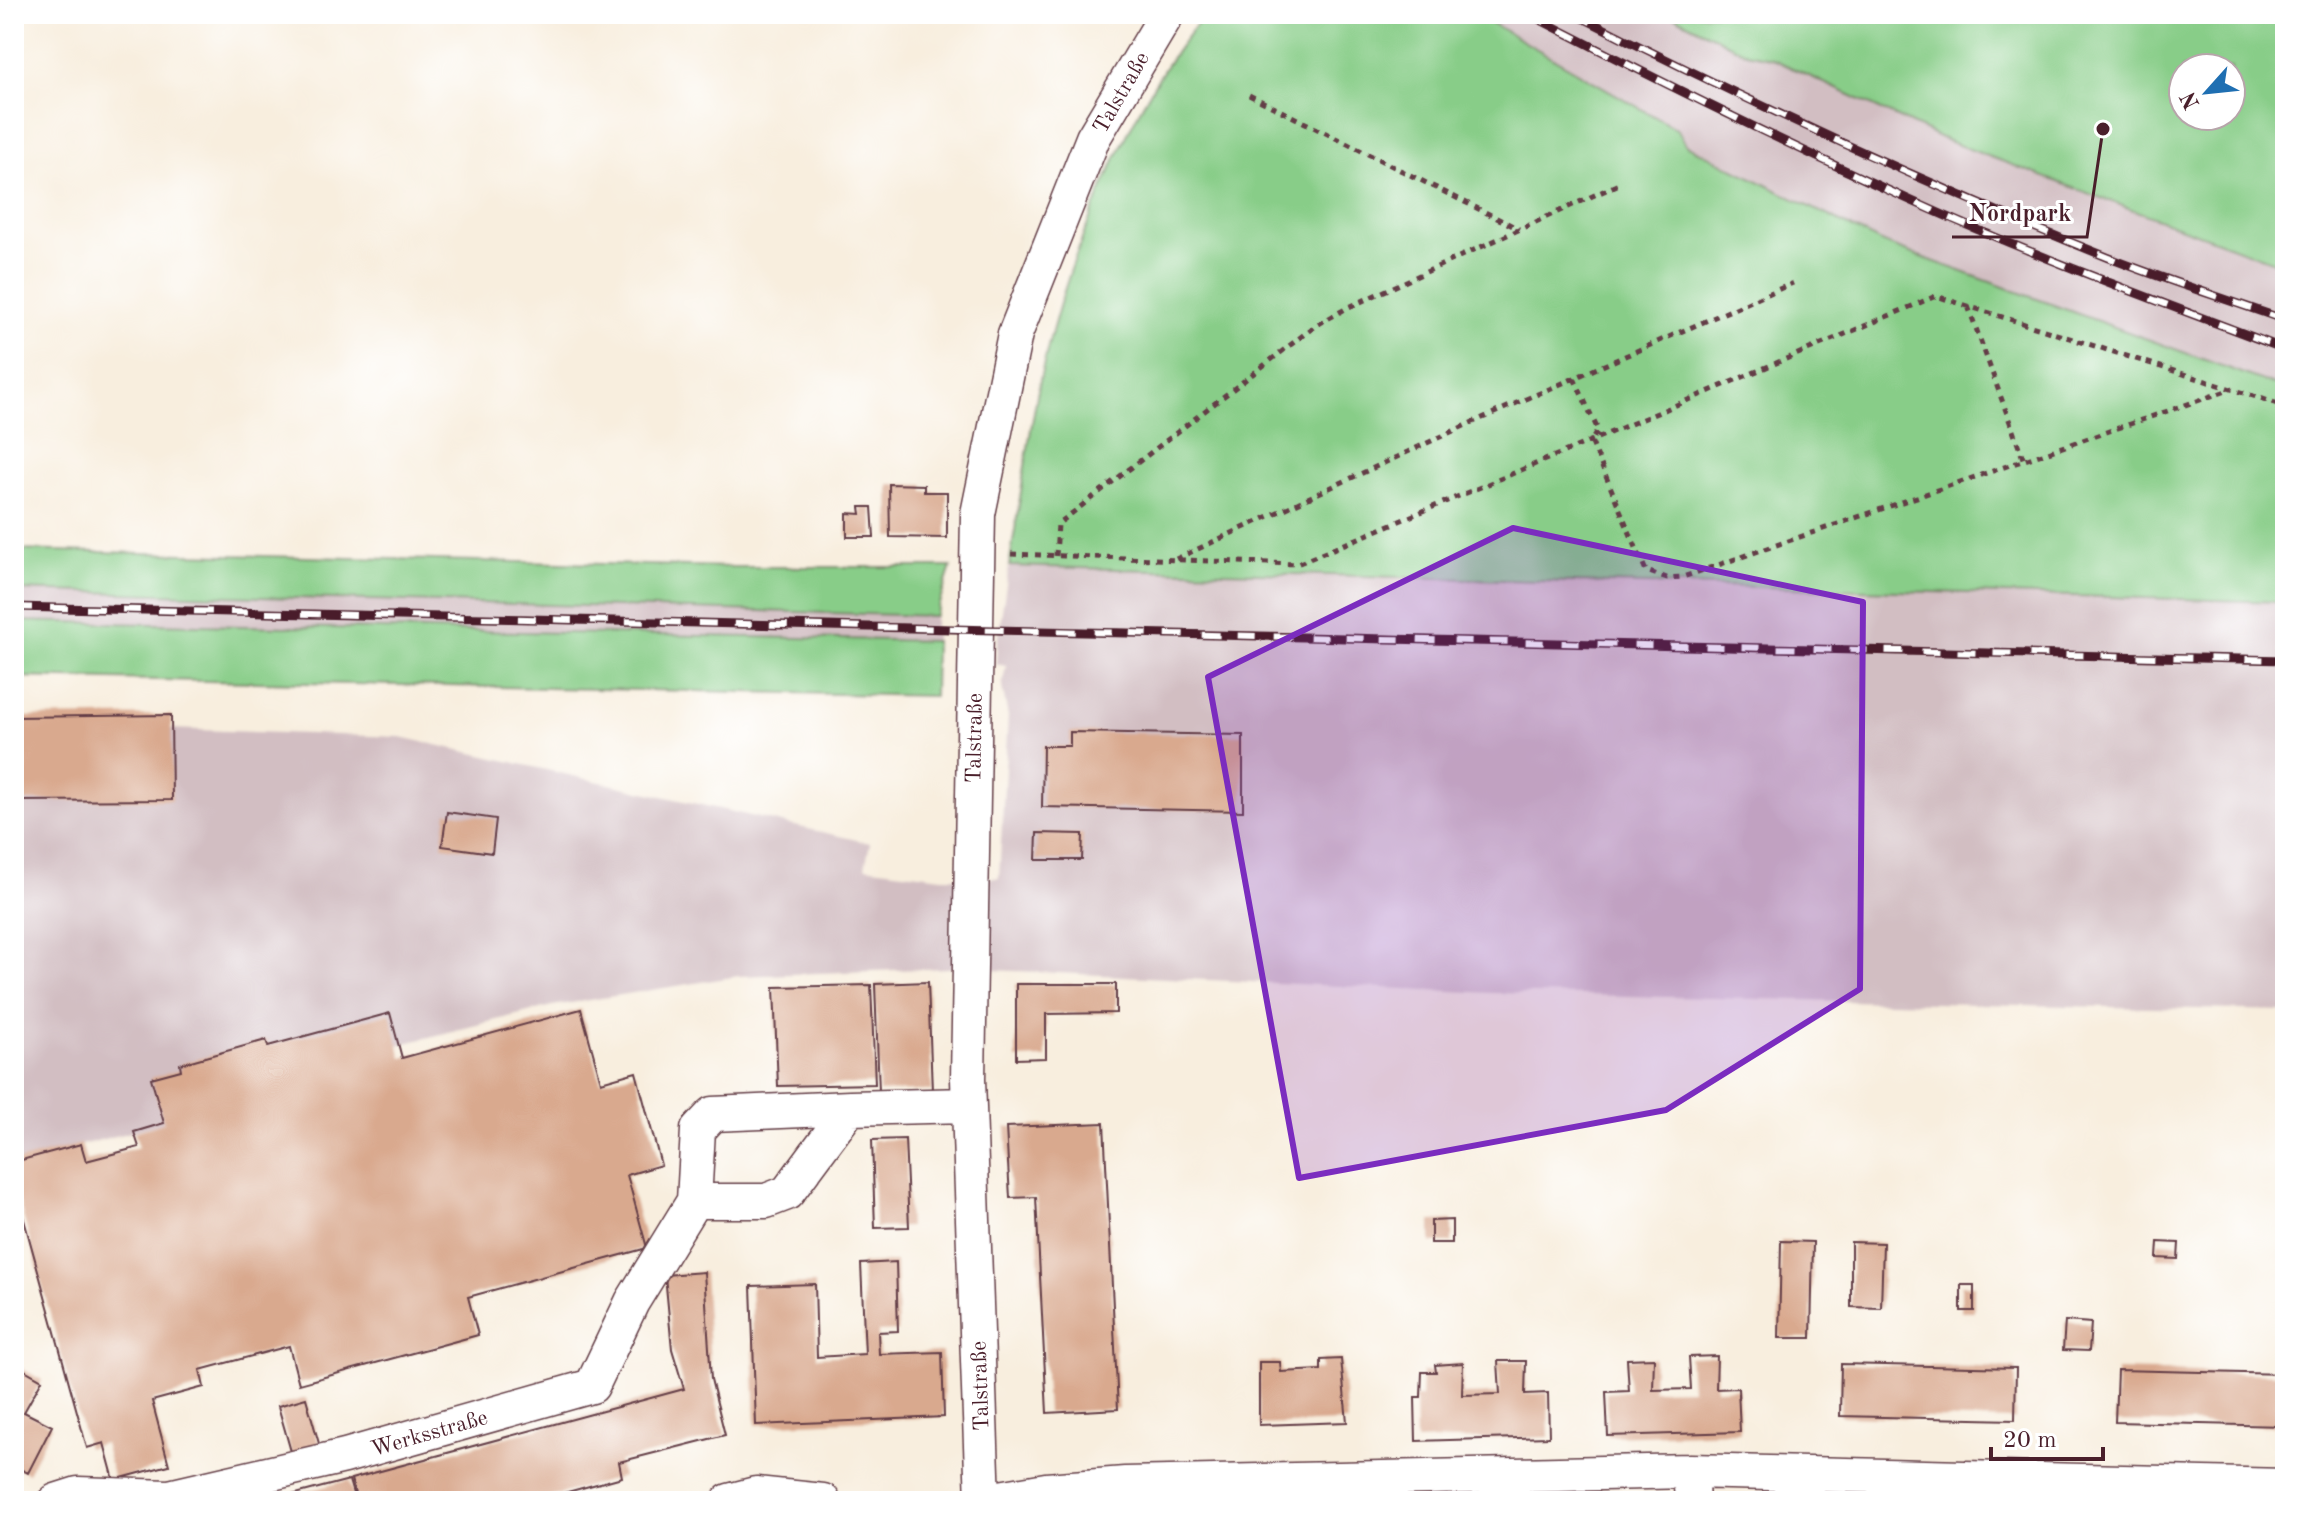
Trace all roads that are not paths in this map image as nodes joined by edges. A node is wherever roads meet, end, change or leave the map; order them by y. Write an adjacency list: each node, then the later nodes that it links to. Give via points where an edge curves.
1 (1167, 14): 2 (street, Talstraße, via 1093,138 1015,334 978,514)
2 (968, 1105): 3 (street, Werksstraße); 10 (street, Talstraße)
3 (850, 1108): 4 (street, via 787,1193 766,1201); 4 (street, Werksstraße, via 713,1114 698,1130)
4 (694, 1201): 7 (street, Werksstraße, via 632,1302 592,1386 345,1456 169,1497 78,1494)
5 (1691, 1486): 6 (street); 10 (street, via 1125,1484)
6 (2285, 1486)
7 (56, 1501)
8 (729, 1501): 9 (street, via 756,1494)
9 (823, 1501)
10 (983, 1501)

